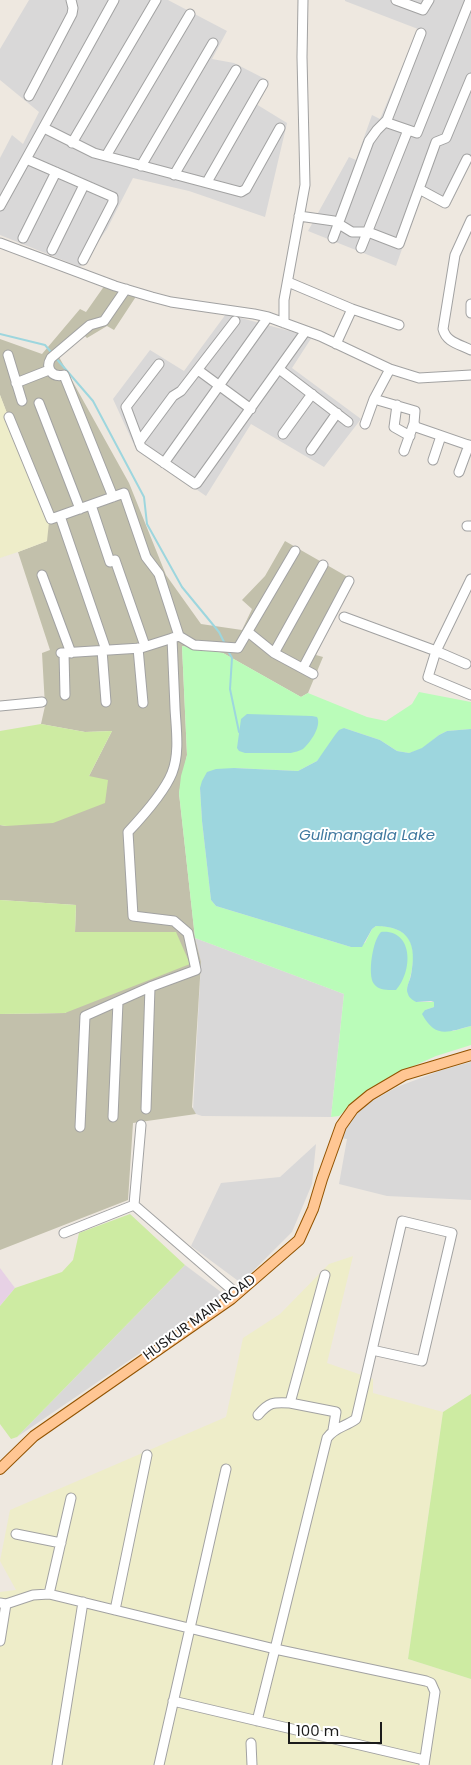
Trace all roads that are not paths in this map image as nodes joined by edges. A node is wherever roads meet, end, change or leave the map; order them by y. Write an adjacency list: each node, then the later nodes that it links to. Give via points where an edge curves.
1 (71, 0): 14 (street, via 72,14)
2 (114, 0): 16 (street)
3 (156, 0): 19 (street)
4 (303, 0): 30 (street, via 304,185)
5 (396, 0): 6 (street, via 422,10)
6 (429, 0)
7 (470, 0): 18 (street, via 417,133)
8 (190, 14): 20 (street)
9 (421, 33): 15 (street)
10 (213, 43): 23 (street)
11 (236, 70): 25 (street)
12 (471, 78): 28 (street, via 446,138 436,142)
13 (263, 84): 26 (street)
14 (29, 96)
15 (385, 122): 18 (street); 32 (street, via 369,141)
16 (44, 128): 19 (street); 21 (street)
17 (280, 128): 26 (street, via 246,189 240,192)
18 (408, 130): 33 (street)
19 (72, 143): 20 (street)
20 (106, 156): 23 (street)
21 (26, 159): 24 (street); 29 (street)
22 (467, 159): 28 (street, via 445,203)
23 (141, 166): 25 (street)
24 (56, 172): 27 (street); 34 (street)
25 (174, 174): 26 (street)
26 (207, 182)
27 (84, 185): 38 (street); 39 (street, via 114,200)
28 (419, 189): 33 (street, via 399,244)
29 (0, 206)
30 (299, 216): 32 (street); 40 (street)
31 (471, 220): 51 (street, via 455,256 443,329 450,340)
32 (338, 224): 33 (street, via 352,232); 35 (street)
33 (368, 232): 37 (street)
34 (23, 238)
35 (333, 238)
36 (0, 243): 41 (street)
37 (362, 248)
38 (52, 250)
39 (83, 260)
40 (288, 282): 43 (street); 47 (street)
41 (126, 289): 45 (street, via 171,302); 56 (street, via 104,321 90,325 54,355 49,362)
42 (471, 306): 44 (street)
43 (352, 309): 48 (street); 50 (street)
44 (471, 313)
45 (268, 317): 47 (street); 60 (street)
46 (235, 321): 57 (street)
47 (284, 323): 49 (street)
48 (399, 325)
49 (305, 332): 50 (street); 54 (street)
50 (336, 344): 55 (street)
51 (471, 350)
52 (8, 355): 59 (street)
53 (159, 364): 75 (street, via 126,407)
54 (279, 369): 61 (street); 66 (street)
55 (390, 369): 58 (street, via 418,378); 62 (street)
56 (49, 370): 59 (street); 82 (street, via 56,375 64,375)
57 (198, 370): 60 (street); 75 (street, via 173,396)
58 (471, 375)
59 (16, 383): 63 (street)
60 (220, 386): 66 (street); 80 (street)
61 (312, 394): 67 (street); 72 (street)
62 (374, 399): 65 (street); 71 (street)
63 (22, 401)
64 (39, 403): 84 (street)
65 (397, 405): 70 (street, via 415,411); 73 (street, via 394,427)
66 (251, 409): 80 (street, via 195,484)
67 (337, 414): 69 (street); 77 (street)
68 (8, 417): 85 (street, via 51,519)
69 (348, 422)
70 (414, 423): 73 (street); 74 (street, via 416,428)
71 (364, 424)
72 (283, 434)
73 (410, 436): 78 (street)
74 (441, 436): 76 (street); 79 (street)
75 (139, 442): 80 (street, via 141,447)
76 (470, 445): 81 (street)
77 (311, 450)
78 (404, 451)
79 (433, 460)
80 (164, 463)
81 (459, 472)
82 (113, 497): 83 (street); 93 (street, via 124,493 146,558 159,574)
83 (91, 505): 84 (street); 94 (street, via 110,562 114,560)
84 (80, 509): 85 (street)
85 (60, 516): 95 (street)
86 (295, 551): 92 (street)
87 (323, 566): 98 (street)
88 (42, 575): 97 (street)
89 (471, 579): 96 (street)
90 (349, 581): 100 (street)
91 (344, 617): 96 (street)
92 (248, 632): 93 (street, via 238,648 194,645); 98 (street)
93 (175, 637): 94 (street); 108 (street, via 177,731 174,762 164,787 128,832 133,916 174,921 188,932 196,970)
94 (141, 647): 95 (street); 106 (street)
95 (104, 650): 97 (street); 105 (street)
96 (436, 651): 99 (street); 103 (street, via 428,677)
97 (65, 653): 102 (street)
98 (274, 653): 100 (street)
99 (466, 664)
100 (303, 668): 101 (street)
101 (313, 674)
102 (65, 695)
103 (471, 695)
104 (42, 702): 107 (street)
105 (106, 702)
106 (143, 703)
107 (0, 706)
108 (150, 987): 109 (street); 111 (street)
109 (118, 1002): 112 (street); 114 (street, via 85,1016)
110 (471, 1055): 118 (main road, HUSKUR MAIN ROAD, via 404,1075 353,1109 341,1126 314,1209 299,1240)
111 (146, 1108)
112 (113, 1117)
113 (141, 1125): 115 (street)
114 (80, 1128)
115 (134, 1204): 116 (street); 118 (street)
116 (64, 1233)
117 (325, 1275): 120 (street)
118 (237, 1294): 124 (main road, HUSKUR MAIN ROAD, via 34,1436)
119 (372, 1350): 119 (street, via 402,1221 452,1233 422,1362); 122 (street, via 356,1419)
120 (290, 1403): 121 (street, via 269,1404); 122 (street, via 336,1412)
121 (258, 1415)
122 (333, 1430): 135 (street, via 327,1438)
123 (147, 1455): 132 (street)
124 (0, 1469)
125 (226, 1469): 133 (street)
126 (71, 1498): 128 (street)
127 (16, 1534): 128 (street)
128 (61, 1543): 129 (street)
129 (49, 1594): 130 (street); 131 (street)
130 (83, 1602): 132 (street); 140 (street)
131 (3, 1603): 134 (street)
132 (115, 1610): 133 (street)
133 (189, 1628): 135 (street); 136 (street)
134 (0, 1641)
135 (275, 1649): 137 (street); 139 (street, via 431,1683 435,1692)
136 (173, 1701): 137 (street); 141 (street)
137 (257, 1721): 139 (street)
138 (251, 1743): 142 (street)
139 (424, 1762)
140 (57, 1765)
141 (159, 1765)
142 (252, 1765)

